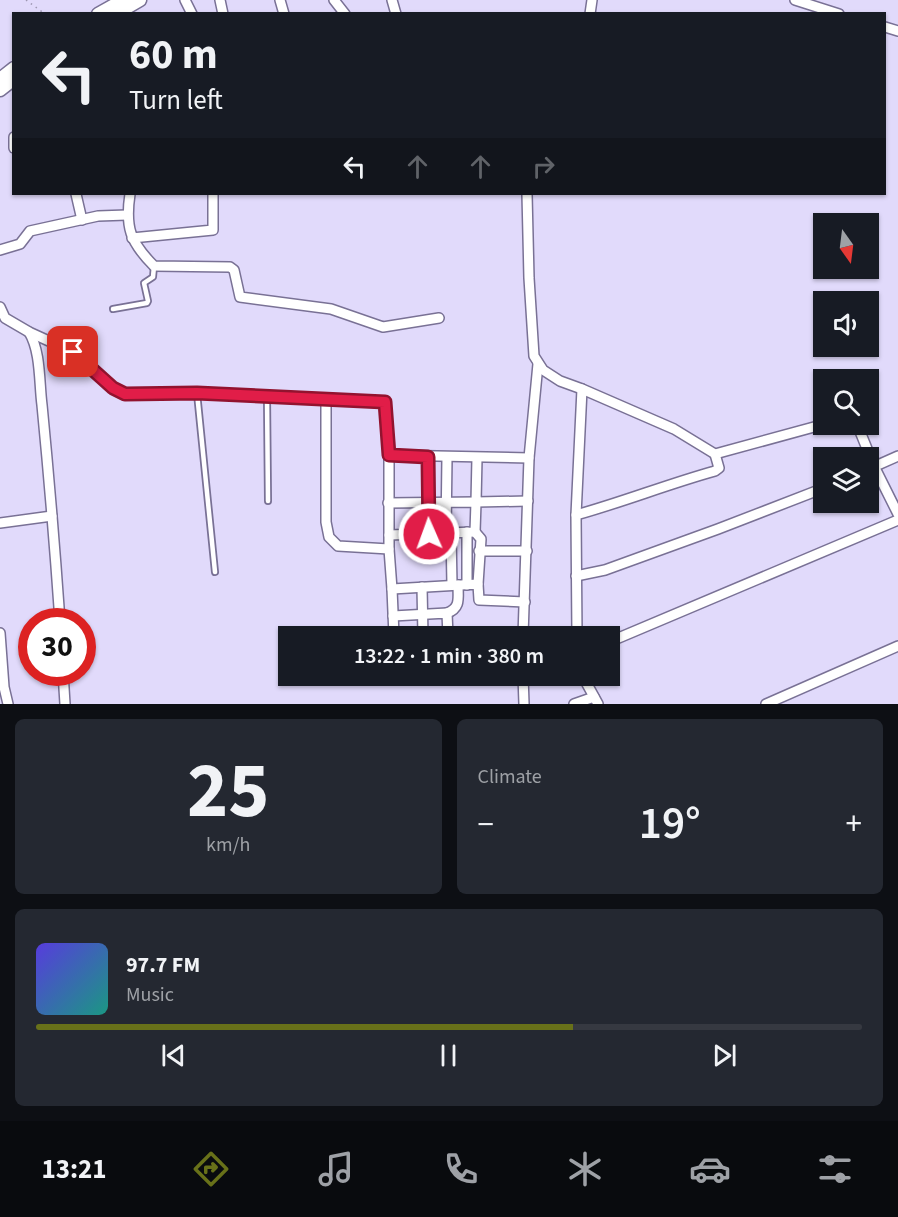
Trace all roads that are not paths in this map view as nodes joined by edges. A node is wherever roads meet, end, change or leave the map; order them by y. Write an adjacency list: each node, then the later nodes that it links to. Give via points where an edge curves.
1 (334, 0): 6 (street)
2 (795, 0): 7 (street)
3 (133, 3): 4 (street); 5 (street)
4 (104, 12)
5 (119, 12)
6 (343, 12)
7 (833, 12)
8 (12, 70): 9 (street)
9 (0, 79)
10 (12, 81): 11 (street)
11 (0, 90)
12 (76, 195): 17 (street)
13 (130, 195): 16 (street)
14 (213, 195): 18 (street, via 213,230)
15 (527, 195): 25 (street, via 532,330)
16 (127, 215): 17 (street); 18 (street)
17 (82, 220): 19 (street, via 30,231 20,244)
18 (132, 238): 20 (street)
19 (0, 250)
20 (154, 266): 22 (lane, via 153,277 144,283 147,303); 23 (street, via 230,267 240,297 331,309 383,327)
21 (0, 307): 24 (street, via 5,318)
22 (113, 309)
23 (439, 318)
24 (32, 337): 27 (street, via 73,352 125,394); 49 (street)
25 (538, 364): 26 (street, via 560,381); 37 (street)
26 (582, 389): 31 (street, via 674,429); 48 (street)
27 (197, 393): 28 (street); 59 (lane)
28 (267, 397): 29 (street); 41 (lane)
29 (326, 400): 32 (street, via 385,402); 56 (street, via 329,537 338,546)
30 (813, 427): 31 (street)
31 (715, 454): 48 (street, via 719,468 716,471)
32 (389, 455): 34 (street); 46 (street)
33 (898, 456): 38 (street)
34 (428, 457): 35 (street); 43 (street)
35 (447, 457): 36 (street); 44 (street)
36 (477, 458): 37 (street); 45 (street)
37 (529, 458): 42 (street)
38 (879, 464)
39 (879, 482): 47 (street)
40 (813, 492): 60 (street, via 605,570)
41 (268, 501)
42 (528, 501): 45 (street); 58 (street)
43 (427, 502): 44 (street); 46 (street); 54 (street)
44 (446, 502): 45 (street); 53 (street)
45 (476, 502): 52 (street)
46 (388, 503): 55 (street)
47 (898, 514)
48 (576, 515): 60 (street)
49 (52, 516): 51 (street); 66 (street)
50 (898, 520): 76 (street)
51 (0, 523)
52 (471, 532): 53 (street); 57 (street, via 481,539); 62 (street)
53 (449, 533): 54 (street); 62 (street)
54 (429, 534): 55 (street)
55 (389, 535): 56 (street)
56 (389, 549): 64 (street)
57 (479, 551): 58 (street); 61 (street)
58 (527, 551): 65 (street)
59 (215, 572)
60 (576, 576): 74 (street)
61 (478, 584): 62 (street); 65 (street, via 479,600)
62 (459, 585): 63 (street); 67 (street, via 458,605)
63 (422, 587): 64 (street); 68 (street)
64 (392, 589): 69 (street)
65 (525, 602): 73 (street)
66 (59, 608)
67 (447, 613): 68 (street); 72 (street)
68 (423, 614): 69 (street); 71 (street)
69 (393, 616): 70 (street)
70 (394, 626)
71 (423, 626)
72 (448, 626)
73 (524, 626)
74 (577, 626)
75 (0, 633): 81 (street)
76 (620, 637)
77 (898, 646): 83 (street)
78 (64, 686): 85 (street)
79 (523, 686): 86 (street)
80 (589, 686): 82 (street)
81 (2, 688): 84 (street)
82 (596, 700): 87 (street)
83 (772, 703)
84 (8, 704)
85 (65, 704)
86 (524, 704)
87 (574, 704)

